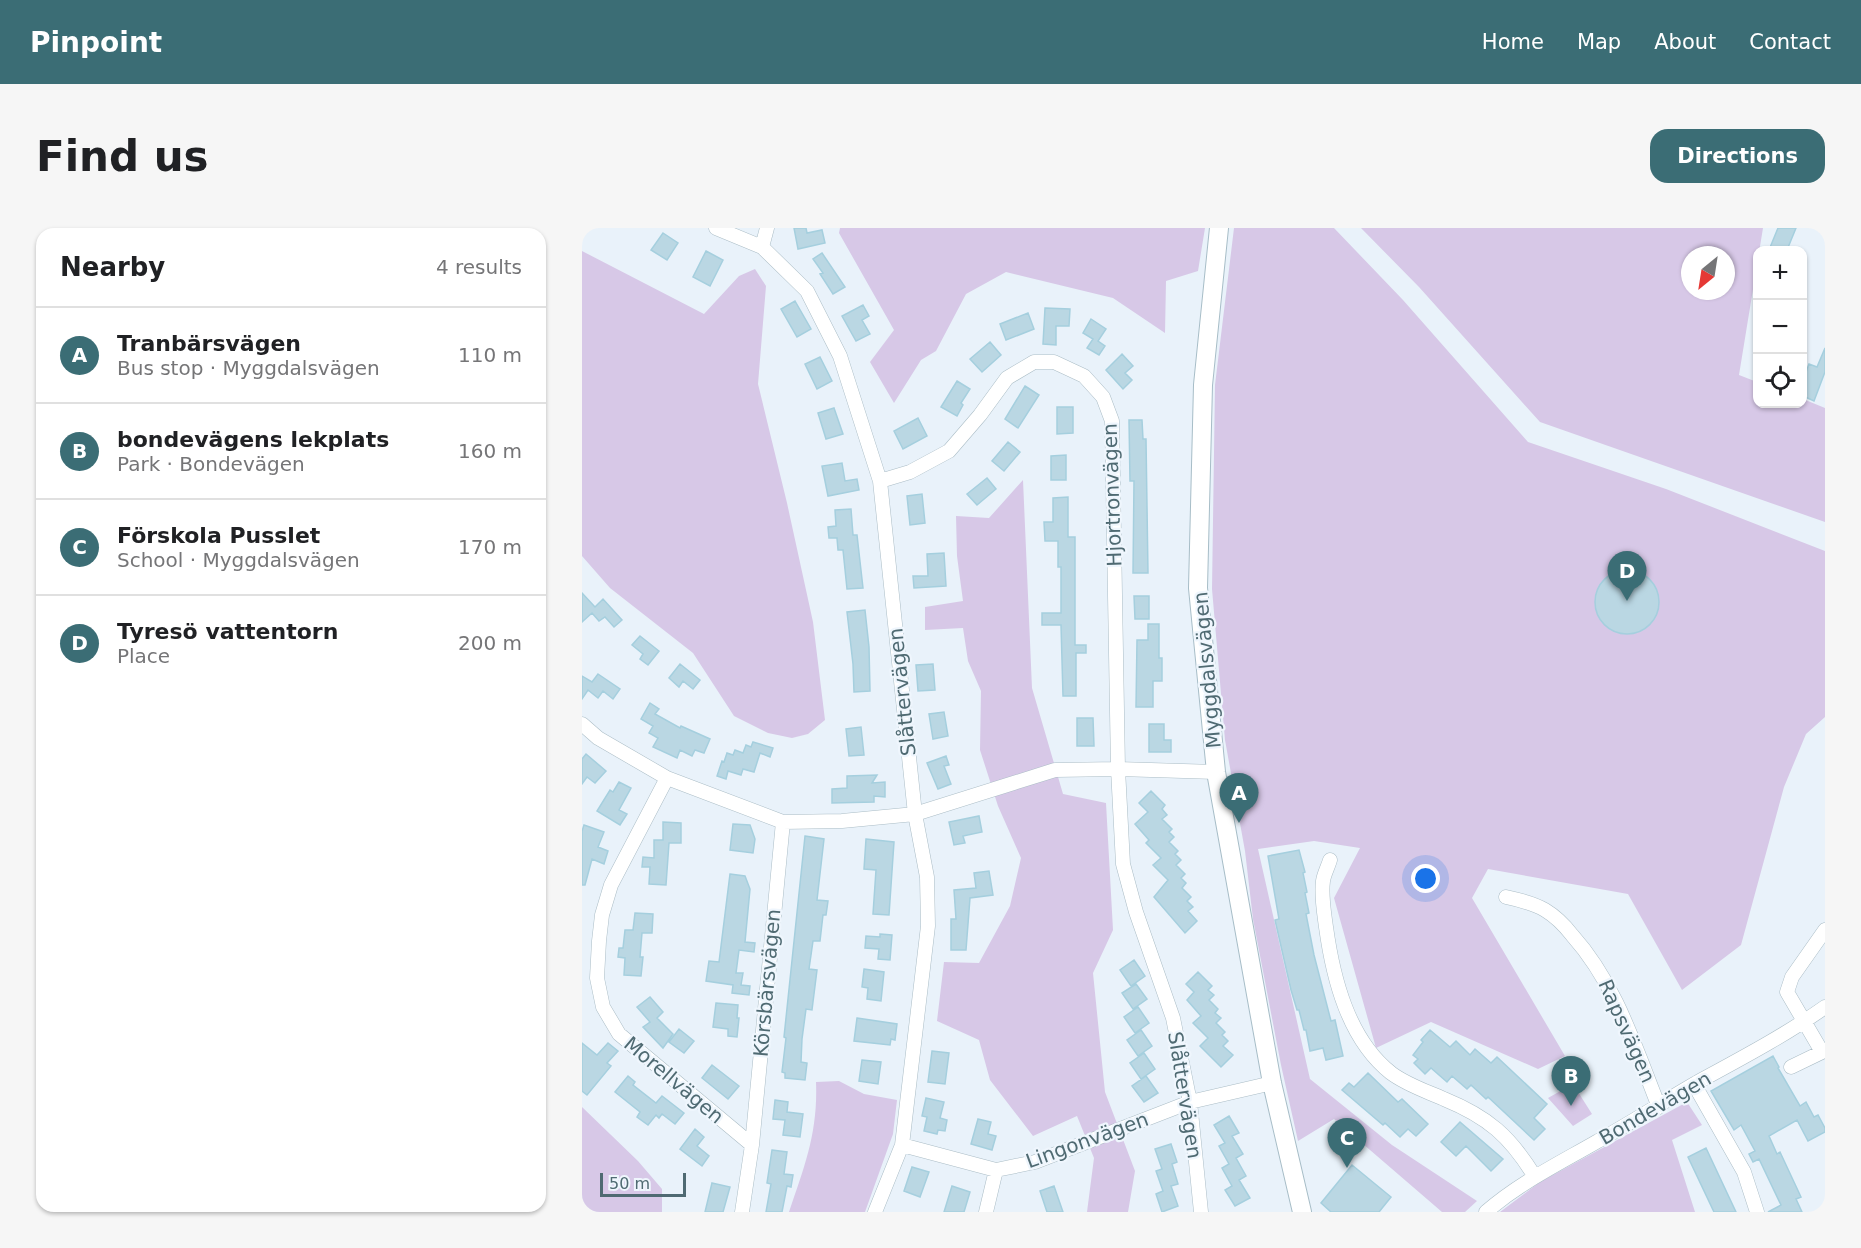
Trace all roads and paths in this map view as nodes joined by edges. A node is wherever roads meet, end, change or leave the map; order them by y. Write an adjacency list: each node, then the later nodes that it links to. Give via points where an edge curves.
1 (716, 228): 4 (street, Slåttervägen)
2 (767, 228): 4 (street)
3 (1219, 228): 8 (street, Myggdalsvägen, via 1203,385 1198,588)
4 (762, 247): 5 (street, Slåttervägen, via 807,291 840,356)
5 (879, 481): 7 (street, Hjortronvägen, via 910,472 949,451 1007,378 1034,362 1054,362 1084,376 1103,397 1112,421); 10 (street, Slåttervägen)
6 (582, 724): 9 (street, via 598,738)
7 (1118, 769): 8 (street); 10 (street, via 1055,770); 20 (street, Slåttervägen, via 1123,864 1173,1018)
8 (1216, 772): 18 (street, Myggdalsvägen)
9 (667, 778): 11 (street); 23 (street, Morellvägen, via 610,885 598,941 597,978 603,1007 618,1034)
10 (915, 814): 11 (street); 22 (street, Slåttervägen, via 927,877 928,926)
11 (783, 822): 23 (street, Körsbärsvägen)
12 (1330, 860): 25 (street, via 1322,896 1331,966 1365,1046 1406,1083 1478,1114 1521,1154)
13 (1506, 897): 21 (street, Rapsvägen, via 1548,911 1582,945 1615,997)
14 (1825, 930): 16 (street, via 1792,976 1787,992)
15 (1825, 1007): 16 (street, Bondevägen)
16 (1804, 1022): 17 (street, via 1822,1052); 19 (street, Bondevägen)
17 (1791, 1067)
18 (1272, 1083): 20 (street, Lingonvägen); 30 (street, Myggdalsvägen)
19 (1694, 1084): 21 (street, Bondevägen); 32 (street, via 1744,1172)
20 (1190, 1102): 24 (street, Lingonvägen, via 1035,1162); 29 (street, Slåttervägen)
21 (1659, 1107): 25 (street, Bondevägen)
22 (902, 1144): 24 (street, Lingonvägen); 27 (street, Slåttervägen)
23 (752, 1145): 26 (street)
24 (996, 1170): 28 (street)
25 (1535, 1177): 31 (street, Bondevägen)
26 (742, 1212)
27 (875, 1212)
28 (986, 1212)
29 (1201, 1212)
30 (1302, 1212)
31 (1486, 1212)
32 (1757, 1212)

